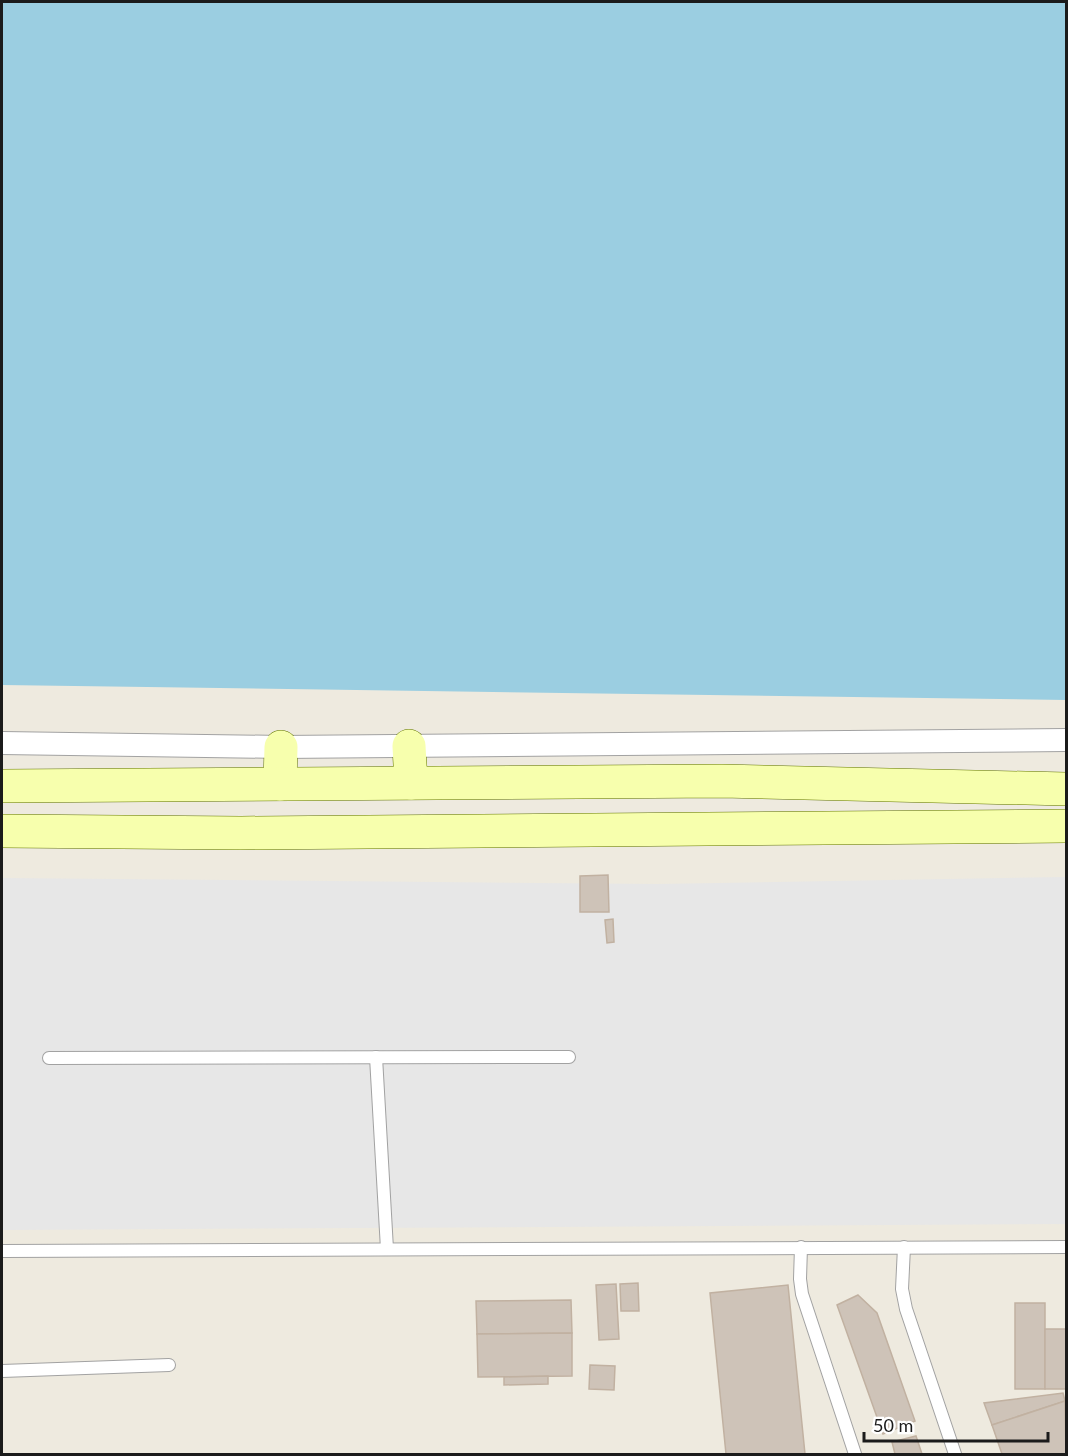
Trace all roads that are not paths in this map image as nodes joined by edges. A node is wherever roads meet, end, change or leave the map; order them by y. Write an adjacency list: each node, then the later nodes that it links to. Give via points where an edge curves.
1 (1066, 740): 3 (street)
2 (2, 743): 4 (street)
3 (409, 746): 4 (street); 6 (street)
4 (281, 747): 7 (street)
5 (722, 781): 6 (street); 9 (street); 12 (street, via 675,797 526,798 516,810)
6 (411, 783): 7 (street)
7 (280, 784): 8 (street)
8 (2, 786)
9 (1066, 789)
10 (1066, 825): 12 (street)
11 (2, 831): 12 (street)
12 (520, 831)
13 (376, 1057): 14 (lane); 15 (lane); 19 (lane)
14 (569, 1057)
15 (49, 1058)
16 (904, 1247): 17 (lane); 18 (lane); 24 (lane, via 902,1289 906,1309)
17 (1066, 1247)
18 (801, 1248): 19 (lane); 23 (lane, via 802,1294)
19 (387, 1249): 20 (lane)
20 (2, 1251)
21 (169, 1365): 22 (lane)
22 (2, 1371)
23 (855, 1455)
24 (955, 1455)

